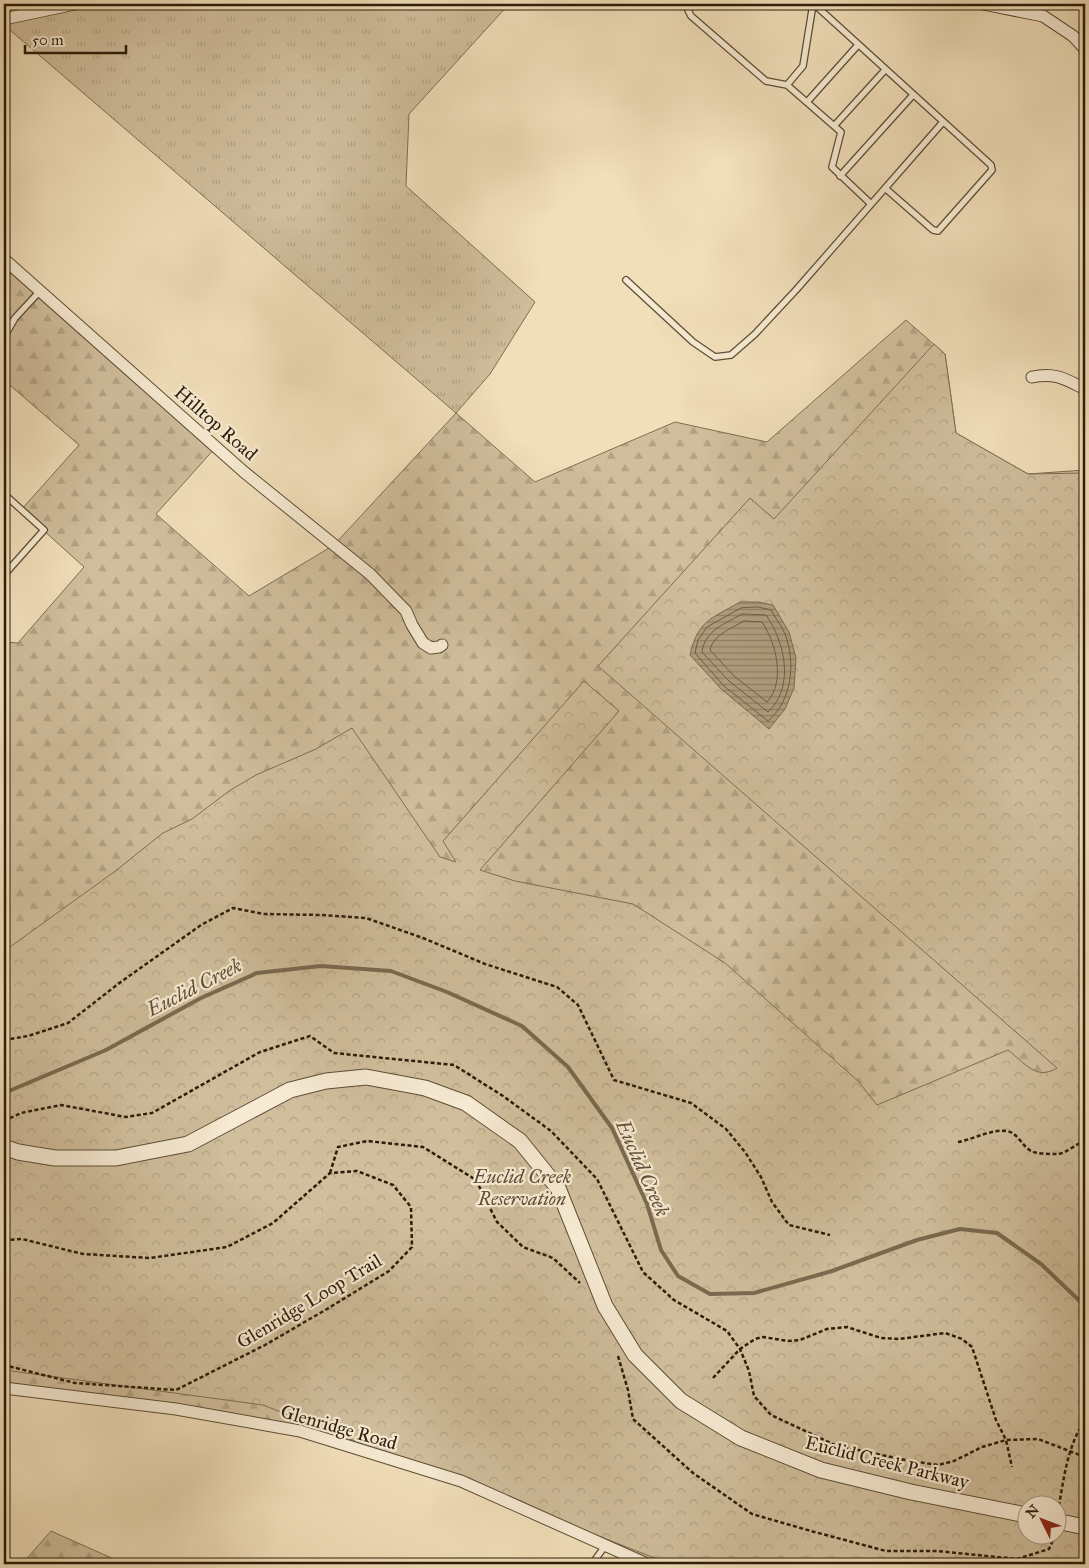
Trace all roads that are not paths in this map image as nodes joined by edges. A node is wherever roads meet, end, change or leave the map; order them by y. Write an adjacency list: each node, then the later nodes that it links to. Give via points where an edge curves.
1 (75, 4): 5 (street)
2 (685, 4): 9 (lane, via 691,16 766,81)
3 (814, 4): 6 (lane); 9 (lane, via 803,66)
4 (984, 4): 7 (street, via 1043,16)
5 (4, 19)
6 (858, 45): 8 (lane); 11 (lane)
7 (1085, 49)
8 (885, 70): 10 (lane); 13 (lane)
9 (787, 85): 11 (lane)
10 (913, 95): 12 (lane); 14 (lane)
11 (807, 102): 13 (lane)
12 (943, 122): 15 (lane); 15 (lane, via 991,165 992,170 938,231)
13 (834, 126): 14 (lane, via 841,134 832,167)
14 (840, 176): 16 (lane)
15 (885, 188): 16 (lane)
16 (871, 204): 18 (lane, via 796,290 731,355 715,358)
17 (4, 259): 19 (street, Hilltop Road)
18 (626, 280)
19 (40, 291): 20 (lane, via 15,318); 25 (street, Hilltop Road, via 244,472 370,574 406,611 423,643 431,648)
20 (4, 337)
21 (1032, 377): 22 (street, via 1056,375)
22 (1085, 389)
23 (4, 494): 24 (lane, via 44,530)
24 (4, 574)
25 (442, 645)
26 (4, 1147): 28 (street, Euclid Creek Parkway, via 55,1158 116,1158 188,1144 290,1090 326,1081 366,1077 425,1088 466,1103 520,1141 558,1188 605,1306 635,1355 682,1401 742,1438 821,1470)
27 (4, 1388): 31 (street, Glenridge Road, via 176,1409 300,1431 461,1481)
28 (1016, 1513)
29 (1066, 1518): 30 (street)
30 (1085, 1526)
31 (604, 1546): 32 (lane); 33 (street, Glenridge Road)
32 (592, 1564)
33 (647, 1564)

